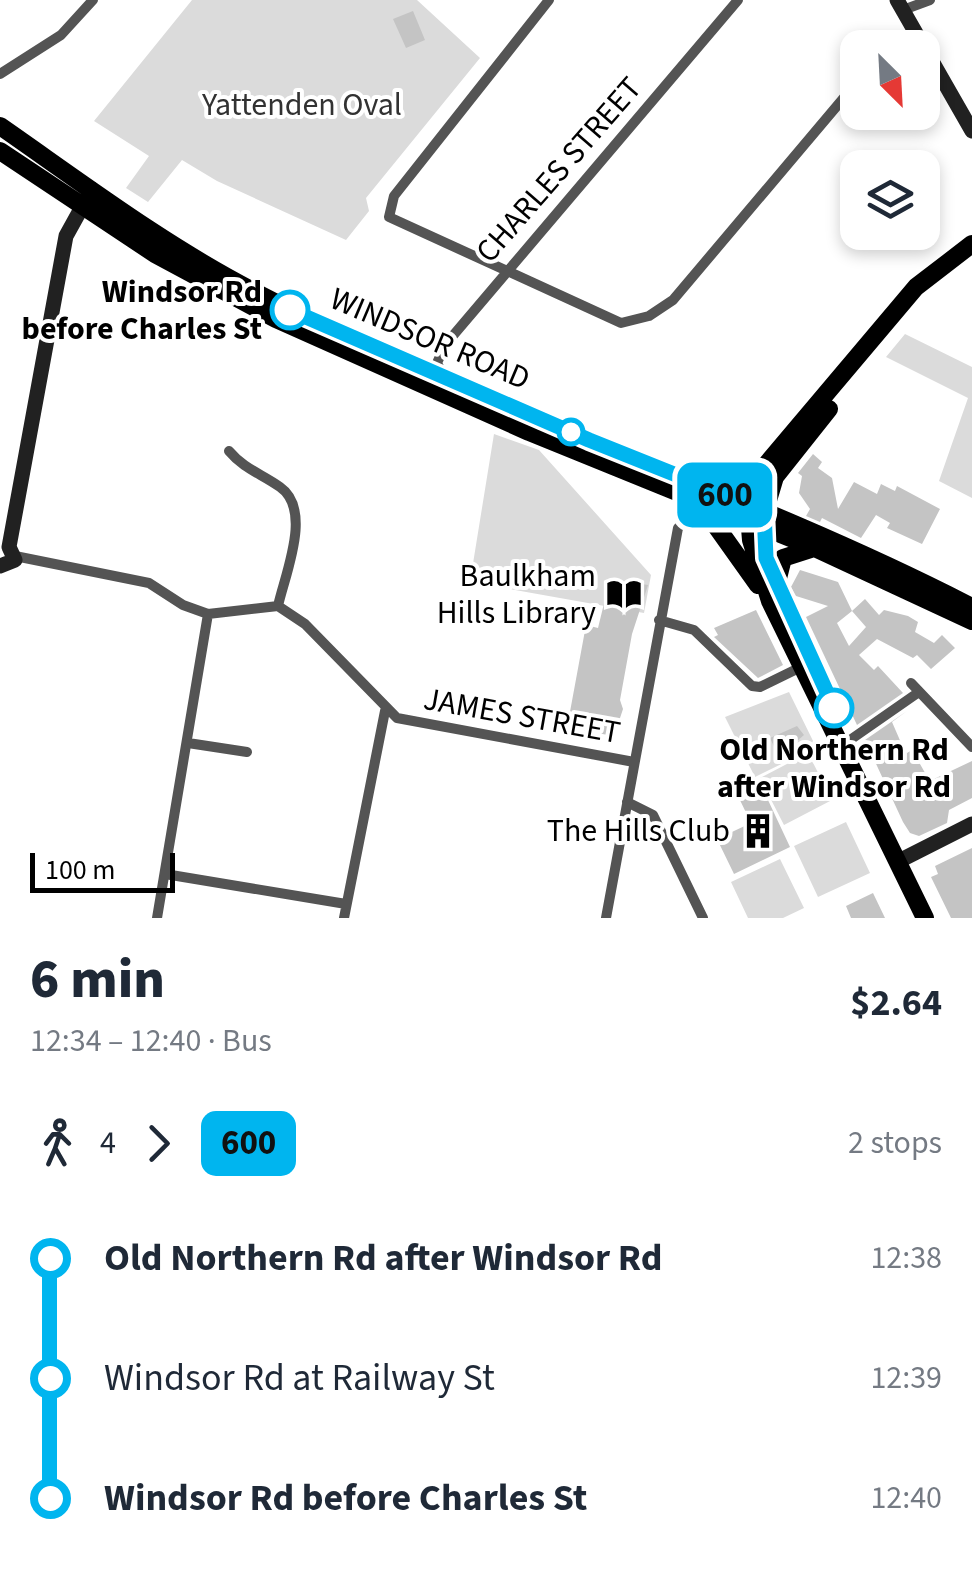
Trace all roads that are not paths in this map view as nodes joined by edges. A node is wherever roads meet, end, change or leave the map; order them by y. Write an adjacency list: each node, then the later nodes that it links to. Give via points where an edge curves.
1 (92, 0): 7 (street, via 62,34)
2 (549, 0): 16 (street, via 405,181 389,211 393,222)
3 (738, 0): 16 (street, CHARLES STREET)
4 (930, 0): 5 (street)
5 (900, 5): 6 (main road)
6 (913, 30)
7 (0, 74)
8 (940, 76): 10 (main road)
9 (840, 102): 16 (street, via 674,300 649,316 622,324)
10 (970, 123)
11 (0, 126): 13 (main road, WINDSOR ROAD)
12 (0, 150): 13 (main road, WINDSOR ROAD)
13 (86, 197): 17 (main road, WINDSOR ROAD, via 252,291); 20 (main road, WINDSOR ROAD, via 154,254 258,310); 23 (main road, via 66,236)
14 (972, 244): 19 (main road, via 916,287)
15 (972, 256): 21 (main road, via 943,274 912,307 784,464)
16 (502, 271): 17 (street, CHARLES STREET, via 439,354 438,370)
17 (446, 379): 20 (main road, WINDSOR ROAD)
18 (229, 452): 26 (street, via 243,468 289,493 296,509)
19 (764, 466): 20 (main road); 21 (main road)
20 (699, 495): 21 (main road, WINDSOR ROAD); 25 (main road); 29 (street, via 681,521)
21 (756, 516): 22 (main road, WINDSOR ROAD); 25 (main road); 27 (main road, WINDSOR ROAD, via 846,544)
22 (814, 548): 25 (main road, via 783,558); 30 (main road, WINDSOR ROAD)
23 (8, 550): 24 (main road, via 10,566); 28 (street, via 149,583)
24 (0, 568)
25 (773, 593): 31 (main road); 33 (main road)
26 (278, 606): 28 (street); 32 (street, JAMES STREET, via 305,624)
27 (972, 608)
28 (208, 614): 34 (street)
29 (659, 620): 31 (street, via 694,630 752,686); 37 (street)
30 (972, 622)
31 (801, 666): 40 (main road)
32 (386, 711): 37 (street, JAMES STREET, via 411,722); 42 (street)
33 (850, 740): 35 (street, via 915,687); 40 (main road)
34 (188, 743): 36 (street); 41 (street)
35 (972, 748)
36 (246, 752)
37 (634, 762): 38 (street)
38 (627, 802): 45 (street); 46 (street, via 653,816)
39 (970, 827): 40 (main road)
40 (902, 859): 47 (main road); 48 (main road)
41 (165, 874): 42 (street); 43 (street)
42 (346, 904): 44 (street)
43 (158, 918)
44 (344, 918)
45 (606, 918)
46 (703, 918)
47 (925, 918)
48 (938, 918)

